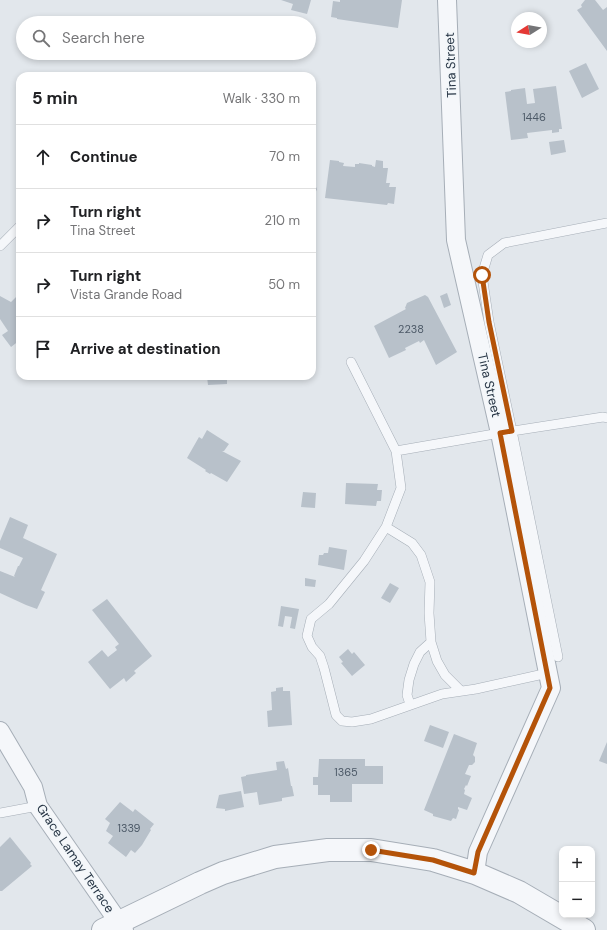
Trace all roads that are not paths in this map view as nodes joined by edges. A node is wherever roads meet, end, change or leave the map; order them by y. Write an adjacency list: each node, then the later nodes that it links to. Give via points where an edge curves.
1 (447, 0): 7 (street, Tina Street, via 456,240)
2 (607, 223): 7 (lane, via 504,243 488,255 482,275)
3 (16, 230): 4 (lane)
4 (0, 246)
5 (351, 362): 8 (lane)
6 (607, 418): 7 (lane)
7 (506, 432): 8 (lane); 11 (lane); 12 (street, Tina Street)
8 (396, 451): 9 (lane, via 401,488)
9 (386, 527): 10 (lane, via 412,543 421,555 430,582); 14 (lane, via 364,561 329,604 311,619 307,636 320,656 336,715 342,721 371,719)
10 (431, 642): 13 (lane, via 445,675); 14 (lane, via 420,652 414,664 407,695)
11 (558, 657)
12 (548, 674): 13 (lane); 18 (street, Tina Street, via 550,688 478,852)
13 (461, 691): 14 (lane)
14 (410, 704)
15 (0, 731): 16 (street, Grace Lamay Terrace, via 33,786)
16 (38, 806): 17 (lane); 19 (street, Grace Lamay Terrace)
17 (0, 813)
18 (474, 873): 19 (street, via 433,860 371,850 328,850 275,857 200,882); 20 (street, via 519,892)
19 (116, 927)
20 (584, 930)

